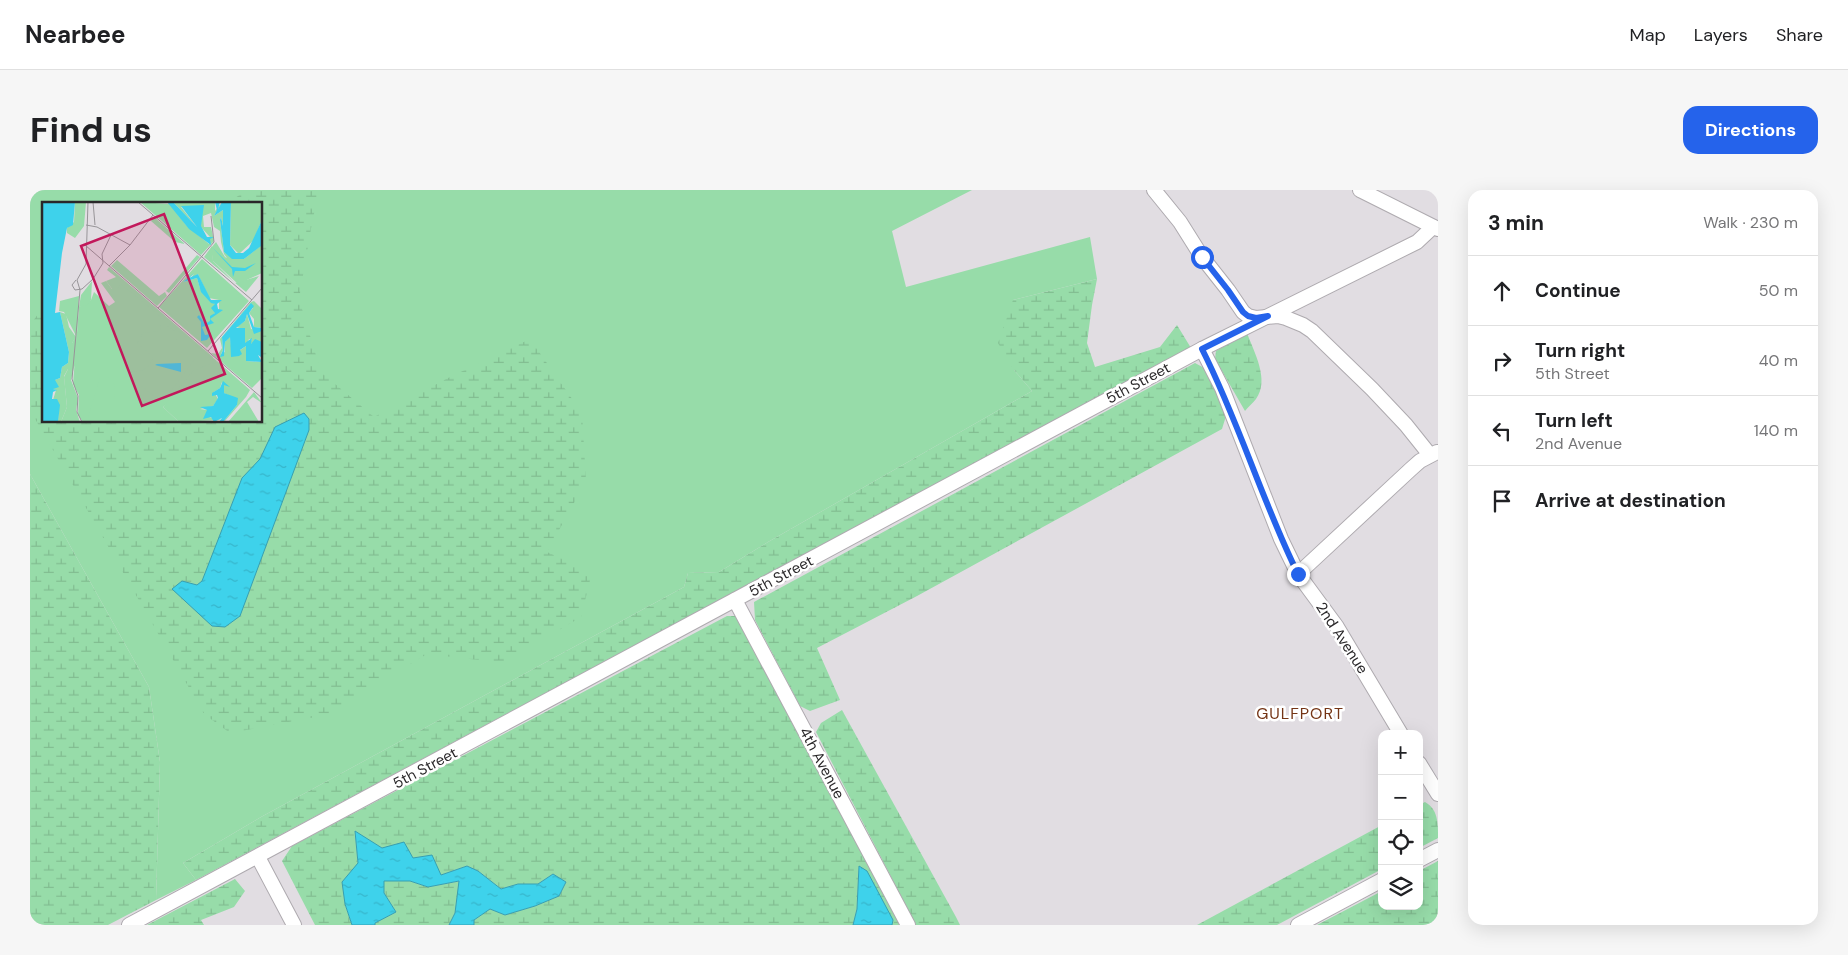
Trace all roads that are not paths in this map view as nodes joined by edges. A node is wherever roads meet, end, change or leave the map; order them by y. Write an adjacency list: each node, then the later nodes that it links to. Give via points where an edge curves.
1 (1154, 190): 4 (street, via 1243,312 1256,318)
2 (1360, 190): 3 (street)
3 (1435, 228): 4 (street, 5th Street, via 1417,242)
4 (1268, 316): 5 (street, 5th Street); 6 (street, via 1295,320 1312,331)
5 (1202, 349): 7 (street, 2nd Avenue, via 1222,388); 8 (street, 5th Street)
6 (1434, 453): 7 (street, via 1404,474)
7 (1298, 574): 9 (street, 2nd Avenue, via 1337,627)
8 (735, 600): 13 (street, 5th Street); 18 (street, 4th Avenue)
9 (1400, 730)
10 (1423, 770): 11 (street)
11 (1438, 794)
12 (1438, 850): 14 (street)
13 (258, 857): 16 (street, 5th Street); 17 (street)
14 (1423, 858)
15 (1378, 882): 19 (street)
16 (129, 925)
17 (294, 925)
18 (908, 925)
19 (1298, 925)

